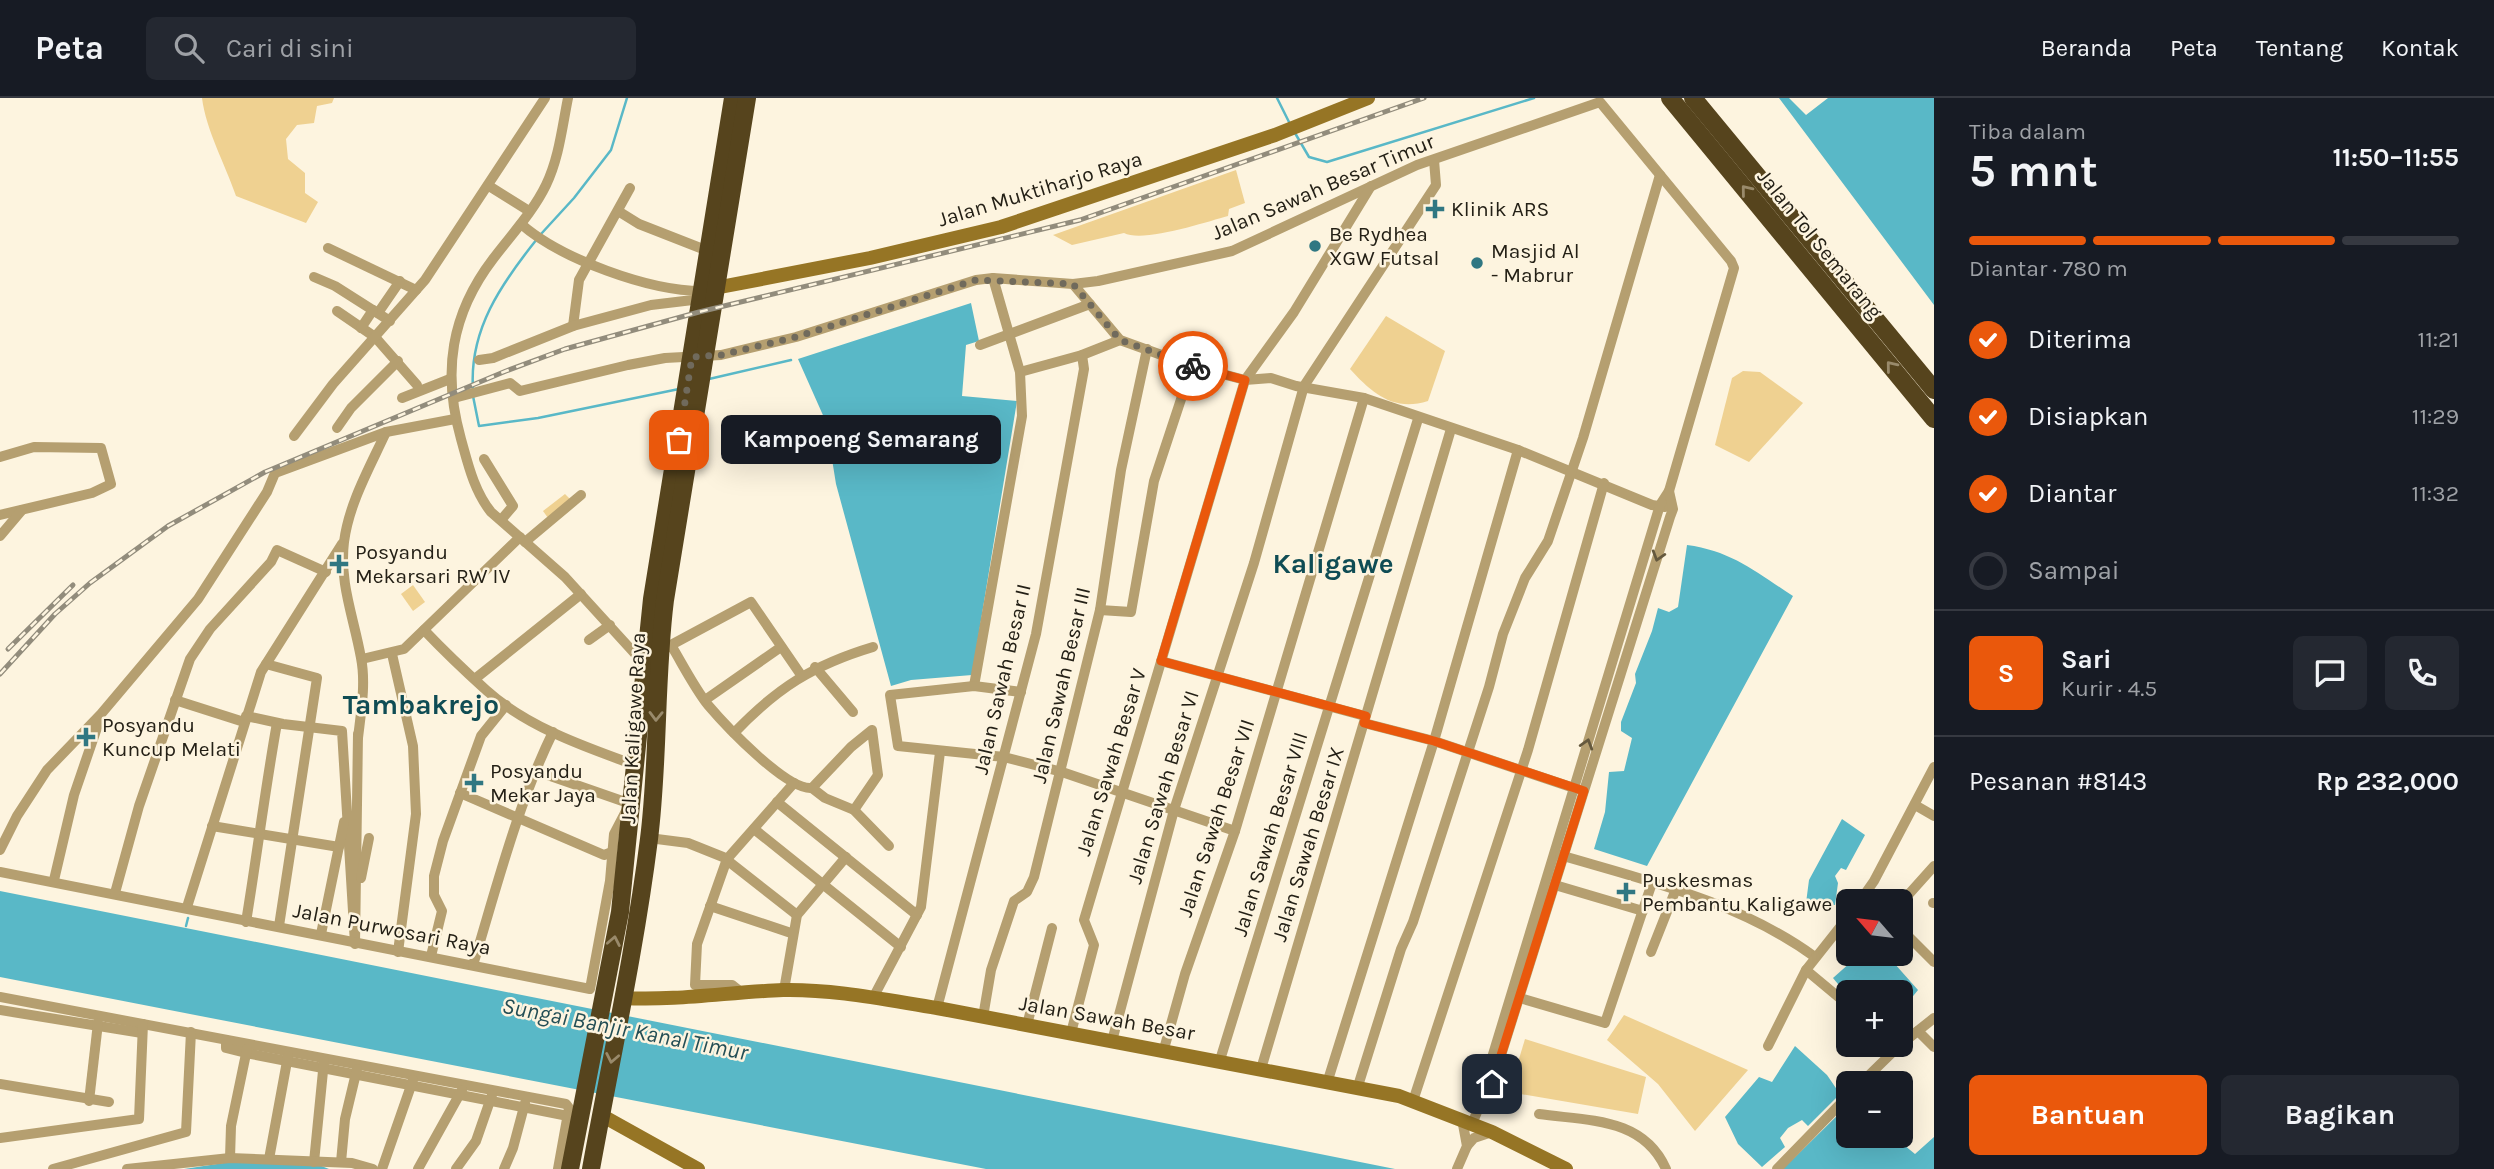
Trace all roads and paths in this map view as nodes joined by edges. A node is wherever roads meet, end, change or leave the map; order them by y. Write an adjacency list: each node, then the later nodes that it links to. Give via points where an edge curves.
1 (545, 98): 12 (street)
2 (568, 98): 15 (street, via 556,163)
3 (733, 98): 9 (highway)
4 (747, 98): 9 (highway)
5 (1368, 98): 26 (street, Jalan Muktiharjo Raya, via 1275,135 1001,227)
6 (1670, 98): 54 (highway, Jalan Tol Semarang, one-way to 6)
7 (1693, 98): 48 (highway, Jalan Tol Semarang)
8 (1604, 100): 10 (street, Jalan Sawah Besar Timur); 11 (street, Jalan Sawah Besar Timur)
9 (732, 148): 19 (highway); 26 (highway)
10 (1434, 160): 13 (street, Jalan Sawah Besar Timur); 47 (street, Jalan Sawah Besar VI, via 1436,185)
11 (1660, 175): 62 (street); 64 (street, Jalan Sawah Besar Timur, via 1734,268)
12 (489, 186): 15 (street); 25 (street)
13 (1371, 186): 24 (street, Jalan Sawah Besar Timur, via 1232,251); 45 (street, Jalan Sawah Besar V, via 1294,312)
14 (630, 188): 16 (street)
15 (529, 211): 17 (street)
16 (618, 211): 19 (street); 20 (street)
17 (521, 224): 20 (street); 44 (street, via 491,261 464,308 454,335)
18 (328, 247): 23 (street)
19 (708, 251): 26 (highway)
20 (586, 263): 26 (street); 31 (street, via 576,293)
21 (314, 277): 29 (street)
22 (993, 278): 24 (street, Jalan Sawah Besar Timur); 33 (street); 43 (street, Jalan Sawah Besar Timur, via 796,337)
23 (400, 281): 25 (street); 29 (street)
24 (1073, 284): 27 (street)
25 (416, 290): 30 (street)
26 (701, 297): 31 (street); 43 (highway, Jalan Kaligawe Raya); 43 (highway, Jalan Kaligawe Raya)
27 (1090, 304): 33 (street); 35 (street)
28 (337, 311): 32 (street)
29 (376, 312): 30 (street); 32 (street)
30 (390, 321): 34 (street)
31 (573, 326): 39 (street)
32 (361, 328): 34 (street)
33 (1009, 333): 36 (street); 42 (street)
34 (375, 337): 40 (street); 58 (street)
35 (1120, 340): 37 (street); 38 (street)
36 (980, 345)
37 (1147, 349): 41 (street); 76 (street, Jalan Sawah Besar III, via 1121,470)
38 (1082, 355): 42 (street); 93 (street, Jalan Sawah Besar II, via 1084,369 1048,569)
39 (479, 360)
40 (398, 361): 46 (street); 55 (street)
41 (1192, 366): 45 (street); 76 (street, via 1154,481 1131,612)
42 (1020, 372): 91 (street, via 1022,416)
43 (696, 374): 49 (street, Jalan Sawah Besar Timur, via 628,365 520,391 510,383); 82 (highway, Jalan Kaligawe Raya)
44 (450, 379): 49 (street); 50 (street)
45 (1245, 380): 47 (street, via 1272,378); 85 (street, Jalan Sawah Besar V)
46 (417, 385)
47 (1304, 386): 51 (street); 89 (street, Jalan Sawah Besar VI)
48 (1934, 390)
49 (457, 395): 53 (street)
50 (402, 398)
51 (1364, 398): 52 (street); 92 (street, Jalan Sawah Besar VII)
52 (1418, 418): 56 (street); 97 (street, Jalan Sawah Besar VIII)
53 (455, 419): 57 (street); 70 (street, via 481,500)
54 (1934, 419)
55 (337, 428)
56 (1451, 429): 59 (street); 101 (street, Jalan Sawah Besar IX)
57 (386, 432): 73 (street, via 355,500); 98 (street, via 275,473 198,599)
58 (294, 436)
59 (1518, 450): 62 (street); 107 (street)
60 (0, 457): 68 (street, via 34,447 101,449 110,487)
61 (484, 459): 70 (street, via 513,506)
62 (1572, 470): 63 (street); 109 (street, via 1548,541 1525,578 1503,634)
63 (1604, 482): 66 (street); 115 (street)
64 (1669, 491): 66 (street); 67 (street)
65 (580, 495): 72 (street)
66 (1656, 505): 67 (street); 118 (street, one-way to 66)
67 (1673, 509): 118 (street, one-way to 118)
68 (22, 510): 69 (street); 71 (street)
69 (0, 515)
70 (501, 520): 72 (street)
71 (0, 536)
72 (522, 540): 75 (street); 78 (street)
73 (345, 541): 74 (street); 84 (street, via 347,603)
74 (326, 572): 86 (street); 94 (street, via 277,550 202,640)
75 (581, 594): 77 (street); 90 (street)
76 (1100, 610): 114 (street, Jalan Sawah Besar III)
77 (610, 625): 79 (street); 82 (street, via 637,656)
78 (424, 631): 83 (street); 90 (street)
79 (589, 640)
80 (781, 647): 82 (street, via 751,602); 88 (street); 95 (street)
81 (873, 648): 87 (street)
82 (658, 653): 95 (street); 111 (highway, Jalan Kaligawe Raya); 133 (highway, Jalan Kaligawe Raya, one-way to 133)
83 (392, 654): 84 (street); 166 (street, via 414,746 416,814)
84 (362, 659): 106 (street)
85 (1161, 661): 89 (street); 120 (street, Jalan Sawah Besar V)
86 (269, 664): 100 (street); 103 (street, via 317,678)
87 (815, 667): 88 (street); 99 (street)
88 (801, 675): 105 (street)
89 (1218, 677): 92 (street); 125 (street, Jalan Sawah Besar VI)
90 (476, 678): 96 (street)
91 (974, 686): 93 (street); 108 (street, via 890,695 898,746)
92 (1276, 691): 97 (street); 130 (street, Jalan Sawah Besar VII)
93 (1021, 692): 110 (street, Jalan Sawah Besar II)
94 (175, 700): 100 (street); 151 (street)
95 (705, 700): 105 (street)
96 (506, 705): 104 (street); 119 (street, via 481,736)
97 (1329, 707): 101 (street); 199 (street, Jalan Sawah Besar VIII)
98 (104, 712): 137 (street, via 47,770); 144 (street, via 74,795)
99 (853, 712)
100 (247, 718): 102 (street); 128 (street)
101 (1365, 720): 107 (street); 202 (street, Jalan Sawah Besar IX)
102 (277, 723): 103 (street); 131 (street)
103 (308, 727): 134 (street); 164 (street, via 342,731)
104 (554, 732): 111 (street); 113 (street)
105 (734, 733): 116 (street)
106 (358, 734): 136 (street); 164 (street)
107 (1434, 741): 109 (street); 205 (street)
108 (940, 752): 110 (street); 156 (street)
109 (1466, 753): 115 (street); 207 (street)
110 (1004, 758): 114 (street); 180 (street, Jalan Sawah Besar II)
111 (635, 765): 122 (highway, Jalan Kaligawe Raya)
112 (1934, 767): 123 (street)
113 (536, 771): 122 (street); 127 (street)
114 (1062, 772): 120 (street); 183 (street, Jalan Sawah Besar III, via 1034,877 1027,892 1014,901 991,970)
115 (1521, 772): 118 (street); 211 (street)
116 (794, 783): 117 (street); 121 (street)
117 (812, 788): 124 (street); 124 (street, via 872,730 878,775)
118 (1579, 790): 139 (street)
119 (460, 793): 127 (street); 168 (street, via 443,841 434,887 442,911)
120 (1122, 793): 125 (street); 190 (street, Jalan Sawah Besar V, via 1084,920 1094,945)
121 (777, 802): 129 (street); 140 (street)
122 (630, 804): 138 (street, Jalan Purwosari Raya, via 614,834); 235 (highway, Jalan Kaligawe Raya, one-way to 122, via 620,912)
123 (1915, 805): 126 (street); 149 (street)
124 (854, 810): 135 (street)
125 (1174, 810): 130 (street); 192 (street, Jalan Sawah Besar VI)
126 (1934, 817)
127 (520, 818): 138 (street, via 604,855); 171 (street, via 504,855)
128 (214, 827): 131 (street); 153 (street)
129 (754, 829): 141 (street); 146 (street)
130 (1235, 831): 196 (street, Jalan Sawah Besar VII)
131 (260, 834): 134 (street); 157 (street, via 246,922)
132 (369, 838): 164 (street, via 353,920)
133 (649, 838): 141 (street, via 688,843); 179 (highway, Jalan Kaligawe Raya)
134 (293, 839): 136 (street); 158 (street)
135 (889, 846)
136 (339, 847): 161 (street)
137 (0, 850)
138 (612, 852): 171 (street, Jalan Purwosari Raya, via 590,989)
139 (1559, 854): 145 (street); 147 (street); 176 (street)
140 (846, 857): 146 (street); 156 (street)
141 (727, 859): 152 (street); 155 (street)
142 (0, 872): 144 (street, Jalan Purwosari Raya)
143 (1932, 872): 150 (street)
144 (54, 880): 151 (street, Jalan Purwosari Raya)
145 (1653, 880): 148 (street); 154 (street)
146 (824, 883): 155 (street); 165 (street)
147 (1555, 885): 154 (street); 176 (street)
148 (1676, 889): 167 (street); 169 (street, via 1761,925)
149 (1870, 889)
150 (1913, 891)
151 (116, 892): 153 (street, Jalan Purwosari Raya)
152 (710, 906): 162 (street); 174 (street, via 697,944 695,985 732,985)
153 (187, 907): 157 (street, Jalan Purwosari Raya)
154 (1643, 911): 176 (street, via 1605,1023)
155 (797, 915): 162 (street)
156 (917, 915): 165 (street)
157 (244, 919): 158 (street, Jalan Purwosari Raya)
158 (279, 926): 161 (street, Jalan Purwosari Raya)
159 (1052, 929): 185 (street)
160 (1836, 931): 169 (street)
161 (320, 933): 164 (street, Jalan Purwosari Raya)
162 (791, 933): 173 (street)
163 (1913, 941): 170 (street)
164 (355, 944): 166 (street, Jalan Purwosari Raya)
165 (901, 947): 178 (street)
166 (398, 952): 168 (street, Jalan Purwosari Raya)
167 (1651, 952)
168 (431, 956): 171 (street, Jalan Purwosari Raya)
169 (1815, 957): 172 (street)
170 (1934, 962)
171 (472, 965)
172 (1806, 970): 175 (street); 193 (street)
173 (784, 990): 174 (street, Jalan Sawah Besar); 178 (street, Jalan Sawah Besar)
174 (742, 993): 179 (street, Jalan Sawah Besar)
175 (1836, 995)
176 (1515, 996): 217 (street, via 1492,1084)
177 (0, 997): 182 (street)
178 (873, 998): 180 (street, Jalan Sawah Besar)
179 (622, 1005): 215 (highway, Jalan Kaligawe Raya, one-way to 215)
180 (937, 1008): 183 (street, Jalan Sawah Besar)
181 (0, 1010): 186 (street)
182 (99, 1016): 186 (street); 187 (street)
183 (983, 1017): 185 (street, Jalan Sawah Besar)
184 (1934, 1018): 188 (street)
185 (1027, 1025): 190 (street, Jalan Sawah Besar)
186 (98, 1027): 187 (street); 210 (street)
187 (142, 1029): 189 (street); 219 (street, via 139,1119)
188 (1918, 1031): 191 (street); 194 (street)
189 (191, 1032): 195 (street); 226 (street, via 186,1132)
190 (1071, 1033): 192 (street, Jalan Sawah Besar)
191 (1913, 1035)
192 (1112, 1041): 196 (street, Jalan Sawah Besar)
193 (1768, 1046)
194 (1934, 1047)
195 (247, 1049): 197 (street); 221 (street, via 231,1126)
196 (1164, 1049): 199 (street, Jalan Sawah Besar)
197 (288, 1057): 200 (street); 222 (street)
198 (1887, 1057): 203 (street)
199 (1220, 1060): 202 (street, Jalan Sawah Besar)
200 (324, 1063): 201 (street); 223 (street)
201 (357, 1069): 204 (street); 224 (street)
202 (1261, 1069): 205 (street, Jalan Sawah Besar)
203 (1873, 1071)
204 (413, 1080): 208 (street); 230 (street)
205 (1328, 1080): 207 (street, Jalan Sawah Besar)
206 (0, 1084): 210 (street)
207 (1358, 1086): 211 (street, Jalan Sawah Besar)
208 (461, 1090): 209 (street); 231 (street)
209 (492, 1096): 213 (street); 232 (street, via 476,1142)
210 (89, 1101): 212 (street)
211 (1413, 1101): 217 (street, Jalan Sawah Besar)
212 (109, 1102)
213 (525, 1102): 233 (street); 234 (street, via 566,1104 569,1108)
214 (1836, 1108): 241 (street)
215 (602, 1110): 236 (highway, Jalan Kaligawe Raya); 237 (street)
216 (1539, 1114): 240 (street, via 1632,1130 1651,1146)
217 (1467, 1122): 218 (street, Jalan Sawah Besar); 220 (street)
218 (1492, 1132): 220 (street, via 1474,1138); 239 (street, Jalan Sawah Besar)
219 (0, 1138)
220 (1465, 1150): 238 (street)
221 (230, 1158): 222 (street); 225 (street)
222 (269, 1159): 223 (street)
223 (314, 1162): 224 (street)
224 (341, 1162): 229 (street)
225 (183, 1165): 227 (street); 228 (street)
226 (53, 1169)
227 (114, 1169)
228 (127, 1169)
229 (373, 1169)
230 (382, 1169)
231 (418, 1169)
232 (456, 1169)
233 (504, 1169)
234 (558, 1169)
235 (570, 1169)
236 (591, 1169)
237 (698, 1169)
238 (1457, 1169)
239 (1566, 1169)
240 (1665, 1169)
241 (1777, 1169)

